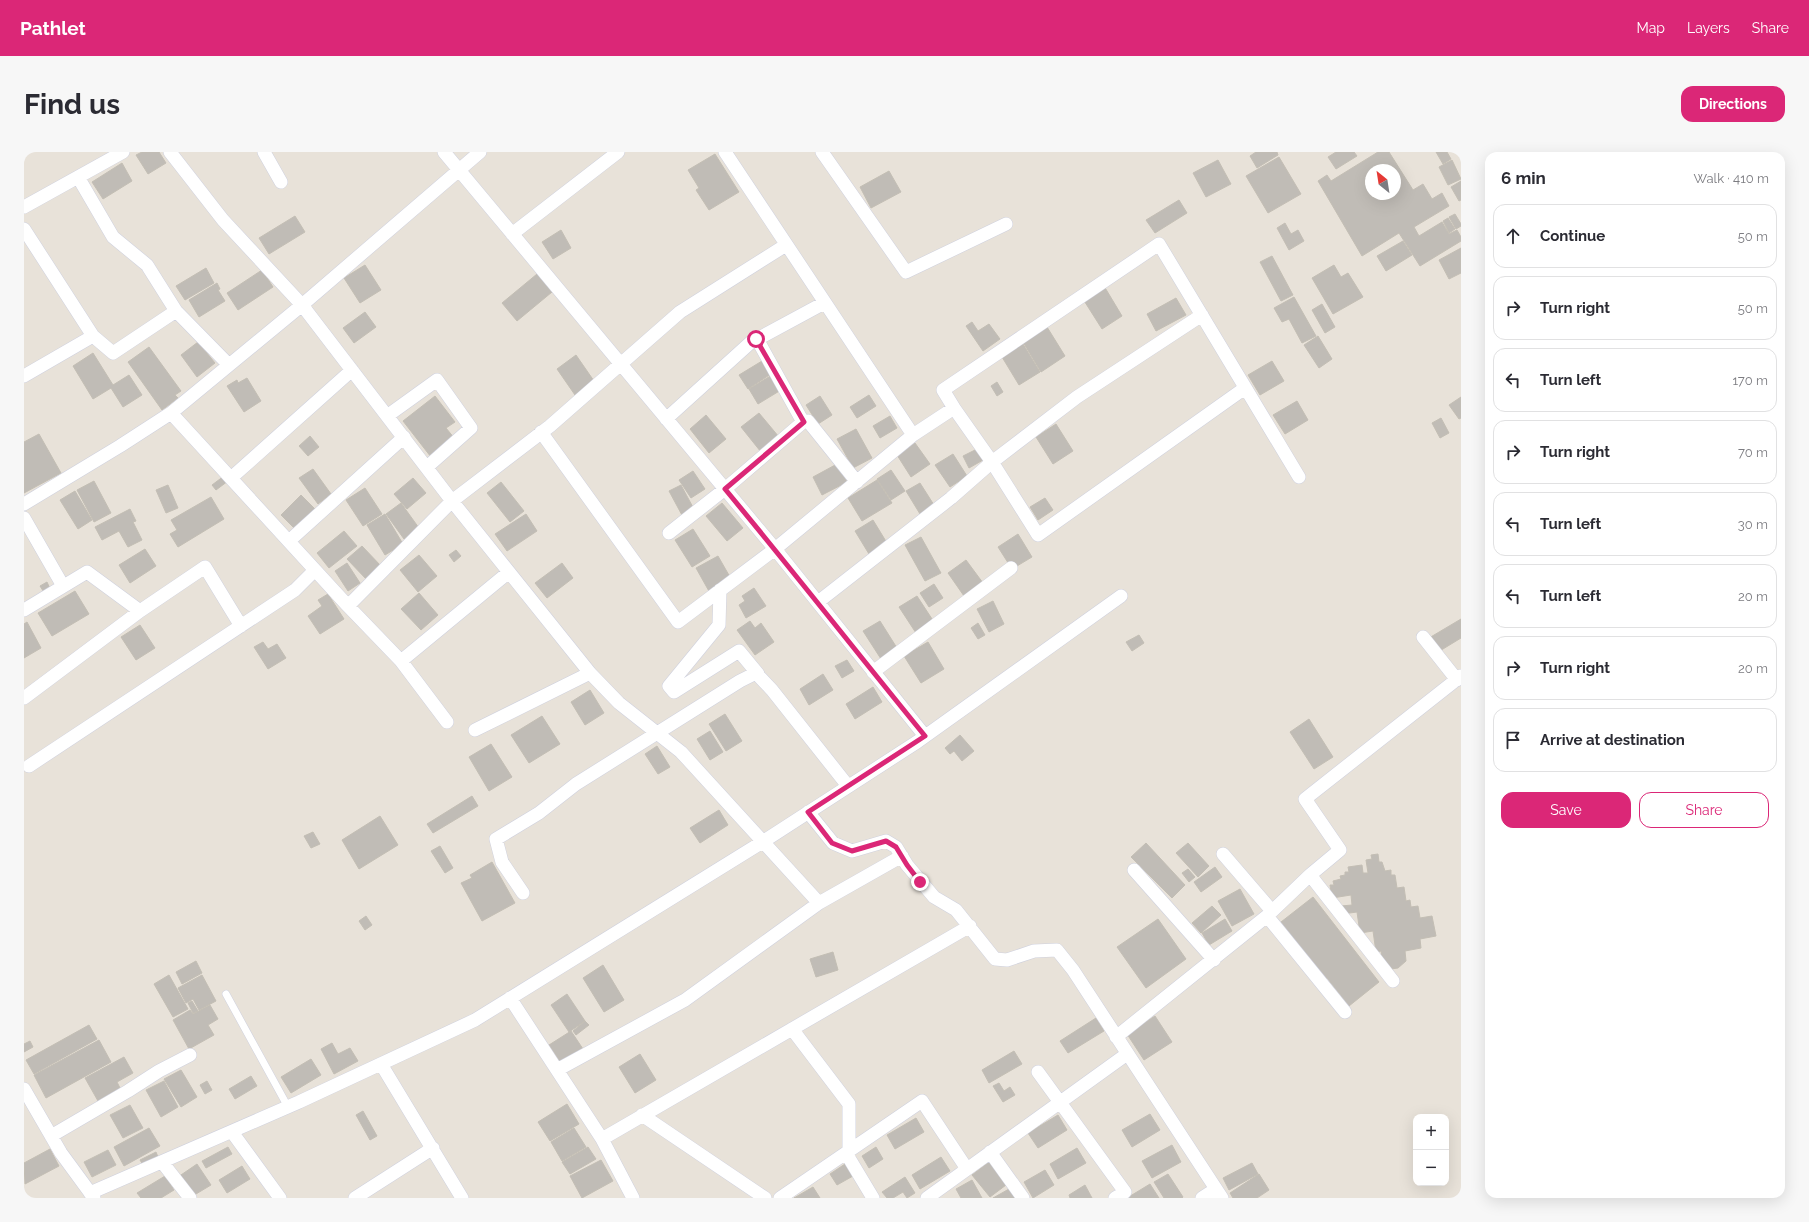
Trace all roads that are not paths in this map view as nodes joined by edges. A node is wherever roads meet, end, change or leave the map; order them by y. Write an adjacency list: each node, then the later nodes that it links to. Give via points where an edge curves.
1 (123, 152): 10 (street)
2 (170, 152): 18 (street, via 223,220)
3 (264, 152): 11 (street)
4 (444, 152): 9 (street)
5 (480, 152): 9 (street)
6 (618, 152): 15 (street)
7 (725, 152): 16 (street)
8 (822, 152): 13 (street, via 906,272)
9 (458, 169): 15 (street); 18 (street)
10 (78, 177): 12 (street); 19 (street, via 113,237 147,265)
11 (281, 182)
12 (24, 207)
13 (1006, 224)
14 (24, 229): 21 (street)
15 (512, 234): 23 (street)
16 (786, 245): 17 (street); 23 (street, via 680,312)
17 (824, 302): 22 (street); 34 (street)
18 (302, 305): 24 (street); 25 (street)
19 (176, 311): 21 (street, via 113,353); 24 (street)
20 (1202, 315): 27 (street); 28 (street, via 1158,244 943,390); 36 (street, via 1077,397)
21 (93, 336): 26 (street)
22 (756, 339): 31 (street); 32 (street)
23 (620, 363): 31 (street); 33 (street)
24 (229, 365): 29 (street)
25 (352, 370): 30 (street); 39 (street)
26 (24, 376)
27 (1245, 388): 36 (street, via 1038,535); 38 (street)
28 (954, 408): 34 (street); 36 (street)
29 (171, 413): 39 (street); 43 (street)
30 (387, 416): 35 (street); 37 (street, via 438,380 471,428)
31 (666, 419): 41 (street)
32 (804, 422): 40 (street, via 808,421); 41 (street)
33 (542, 432): 42 (street); 52 (street, via 678,622)
34 (913, 435): 40 (street)
35 (404, 437): 37 (street); 46 (street)
36 (992, 462): 54 (street, via 951,498)
37 (427, 467): 42 (street)
38 (1299, 477)
39 (231, 478): 46 (street)
40 (857, 482): 47 (street)
41 (725, 489): 45 (street); 47 (street)
42 (452, 501): 50 (street); 55 (street)
43 (24, 504)
44 (24, 518): 51 (street)
45 (669, 532)
46 (289, 541): 49 (street)
47 (775, 549): 52 (street); 54 (street)
48 (1011, 568): 61 (street)
49 (315, 570): 55 (street); 58 (street, via 296,590)
50 (509, 572): 60 (street); 62 (street)
51 (63, 586): 56 (street); 57 (street, via 87,572)
52 (720, 590): 63 (street, via 719,625 669,686 674,692 739,651)
53 (1121, 596): 69 (street)
54 (818, 602): 61 (street)
55 (348, 606): 60 (street)
56 (24, 610)
57 (140, 611): 58 (street, via 205,567); 65 (street)
58 (241, 626): 70 (street)
59 (1423, 637): 64 (street)
60 (401, 661): 66 (street)
61 (873, 672): 69 (street)
62 (590, 673): 67 (street); 68 (street, via 620,703)
63 (758, 674): 68 (street, via 740,681); 71 (street)
64 (1459, 678): 77 (street, via 1305,799 1340,850)
65 (24, 698)
66 (447, 722)
67 (475, 730)
68 (657, 732): 73 (street, via 681,752); 78 (street, via 576,784 539,813 496,839 502,862)
69 (925, 736): 71 (street)
70 (29, 766)
71 (848, 786): 72 (street)
72 (808, 812): 73 (street); 75 (street, via 832,843 852,851 886,841 896,847)
73 (764, 841): 79 (street); 85 (street)
74 (1224, 854): 80 (street)
75 (902, 856): 79 (street); 81 (street, via 934,897 956,910)
76 (1134, 870): 82 (street)
77 (1310, 876): 80 (street); 83 (street)
78 (522, 893)
79 (819, 903): 92 (street, via 685,1000)
80 (1270, 914): 82 (street); 86 (street)
81 (970, 926): 87 (street); 88 (street, via 994,959 1007,960 1034,951 1057,950 1073,970)
82 (1214, 960): 88 (street)
83 (1393, 980)
84 (226, 994): 96 (lane)
85 (510, 998): 91 (street, via 474,1020); 92 (street)
86 (1345, 1012)
87 (792, 1029): 97 (street); 102 (street, via 849,1104)
88 (1116, 1037): 89 (street)
89 (1127, 1054): 95 (street); 106 (street)
90 (190, 1055): 99 (street, via 158,1071)
91 (381, 1064): 96 (street); 101 (street)
92 (558, 1070): 100 (street)
93 (1038, 1072): 95 (street)
94 (24, 1089): 99 (street)
95 (1059, 1101): 103 (street); 118 (street, via 1125,1192)
96 (288, 1107): 98 (street)
97 (642, 1115): 100 (street); 113 (street)
98 (232, 1132): 104 (street); 109 (street)
99 (51, 1136): 107 (street)
100 (602, 1138): 112 (street)
101 (433, 1148): 110 (street); 111 (street)
102 (847, 1152): 105 (street, via 922,1101); 114 (street); 115 (street)
103 (990, 1152): 105 (street); 117 (street)
104 (162, 1162): 107 (street); 108 (street)
105 (967, 1169): 116 (street)
106 (1219, 1194): 119 (street)
107 (92, 1195)
108 (190, 1198)
109 (280, 1198)
110 (355, 1198)
111 (462, 1198)
112 (633, 1198)
113 (765, 1198)
114 (780, 1198)
115 (872, 1198)
116 (927, 1198)
117 (1023, 1198)
118 (1115, 1198)
119 (1202, 1198)

